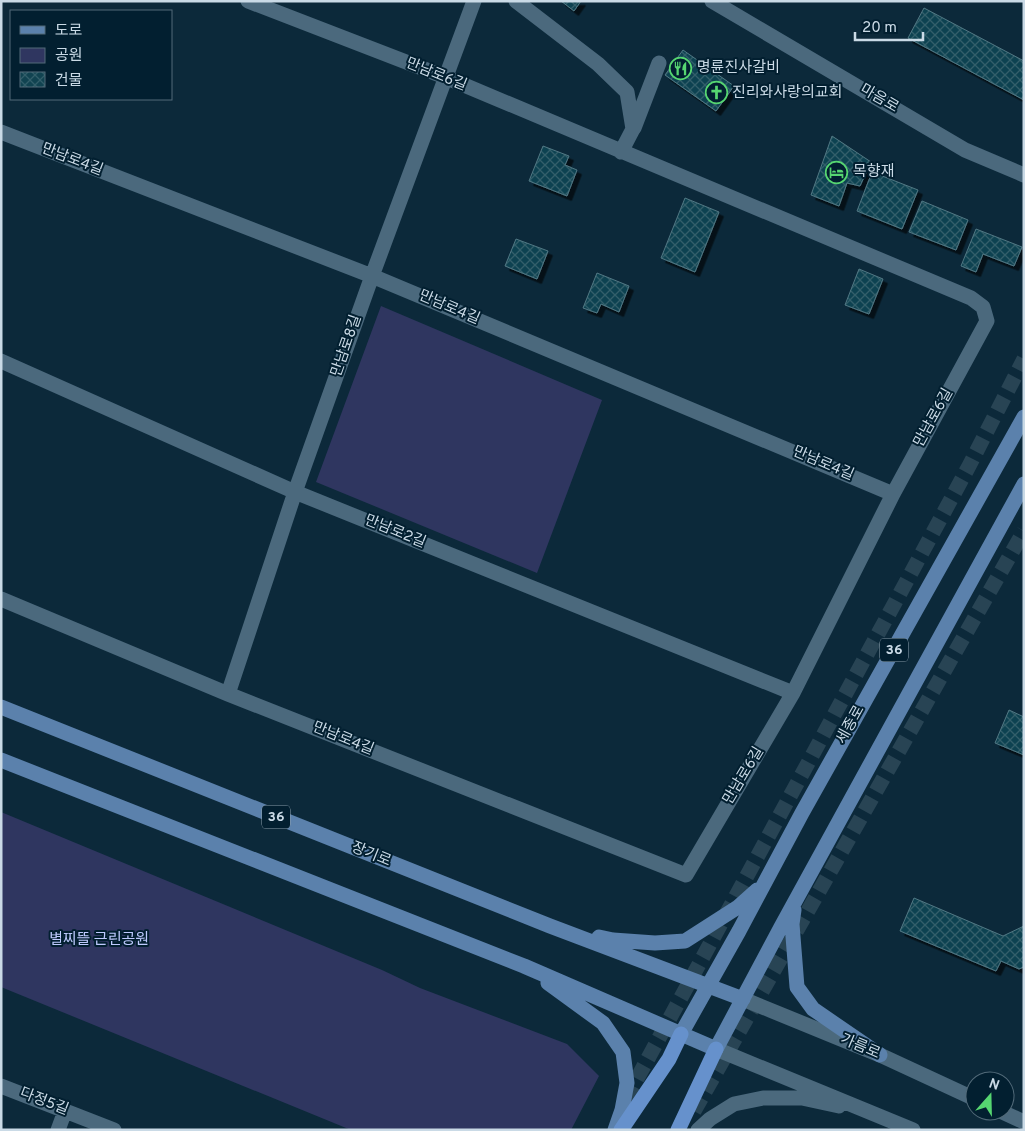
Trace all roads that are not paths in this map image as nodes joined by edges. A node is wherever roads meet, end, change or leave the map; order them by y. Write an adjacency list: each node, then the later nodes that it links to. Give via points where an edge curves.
1 (248, 1): 6 (street, 만남로6길)
2 (474, 1): 6 (street, 만남로8길)
3 (516, 1): 7 (street, via 598,64 627,92)
4 (712, 1): 10 (street, 마음로, via 965,150)
5 (659, 63): 7 (street)
6 (445, 77): 9 (street, 만남로6길); 11 (street, 만남로8길)
7 (633, 129): 9 (street)
8 (1, 132): 11 (street, 만남로4길)
9 (621, 152): 16 (street, 만남로6길, via 971,298 983,307 987,321)
10 (1024, 175)
11 (372, 276): 15 (street, 만남로8길); 16 (street, 만남로4길)
12 (1, 361): 15 (street, 만남로2길)
13 (1024, 417): 23 (main road, 세종로 / 36)
14 (1024, 484): 24 (main road, 36)
15 (295, 492): 18 (street, 만남로2길); 19 (street, 만남로8길)
16 (893, 494): 18 (street, 만남로6길)
17 (1, 599): 19 (street, 만남로4길)
18 (793, 693): 22 (street, 만남로6길)
19 (228, 694): 22 (street, 만남로4길)
20 (1, 707): 25 (main road, 장기로 / 36)
21 (1, 760): 26 (main road)
22 (686, 875)
23 (765, 883): 25 (main road, 36, via 738,907 685,941 613,940); 27 (main road, 세종로 / 36)
24 (795, 902): 28 (main road, 36); 31 (main road, via 792,924 797,987 813,1009)
25 (550, 926): 27 (main road, 장기로)
26 (524, 966): 29 (main road); 38 (main road, via 603,1023 623,1052 627,1083)
27 (708, 986): 28 (main road, 장기로); 29 (main road, 세종로 / 36)
28 (743, 999): 30 (main road, 36); 31 (street, 가름로)
29 (682, 1034): 30 (main road); 39 (highway)
30 (716, 1049): 35 (street); 40 (highway)
31 (880, 1055): 33 (street, 가름로)
32 (1, 1086): 34 (street, 다정5길)
33 (965, 1094)
34 (65, 1111): 36 (street); 37 (street, 다정5길)
35 (883, 1116): 41 (street, via 802,1098 763,1098 734,1104); 42 (street)
36 (58, 1130)
37 (114, 1130)
38 (615, 1130)
39 (621, 1130)
40 (678, 1130)
41 (698, 1130)
42 (913, 1130)

